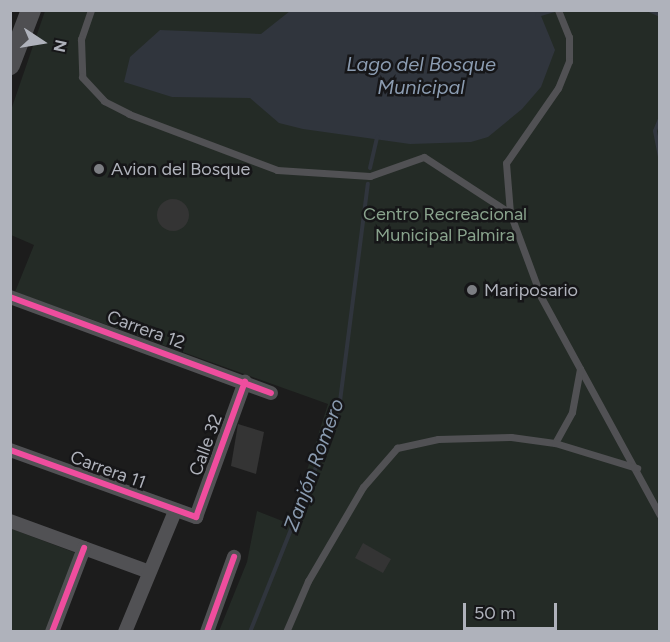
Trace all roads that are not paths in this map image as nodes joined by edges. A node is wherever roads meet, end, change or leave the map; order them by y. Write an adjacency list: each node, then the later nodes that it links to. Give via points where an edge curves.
1 (31, 10): 4 (main road)
2 (91, 10): 5 (lane, via 81,39 82,77 104,101 129,114 277,170 370,176 424,157)
3 (558, 10): 5 (lane, via 569,37 568,61 558,88 506,163)
4 (10, 65)
5 (510, 213): 7 (lane, via 541,297)
6 (10, 297): 8 (street, Carrera 12)
7 (580, 369): 10 (lane, via 572,412); 12 (lane)
8 (245, 382): 9 (street, Carrera 12); 15 (street, Calle 32)
9 (271, 393)
10 (555, 443): 12 (lane); 23 (lane, via 511,437 438,439 405,444 385,456 308,581)
11 (10, 450): 13 (street, Carrera 11)
12 (637, 468): 14 (lane)
13 (175, 511): 15 (street, Carrera 11); 19 (street)
14 (660, 514)
15 (196, 518)
16 (10, 521): 17 (street)
17 (84, 548): 19 (street); 20 (street)
18 (234, 557): 22 (street)
19 (147, 571): 21 (street)
20 (52, 632)
21 (125, 632)
22 (207, 632)
23 (286, 632)

